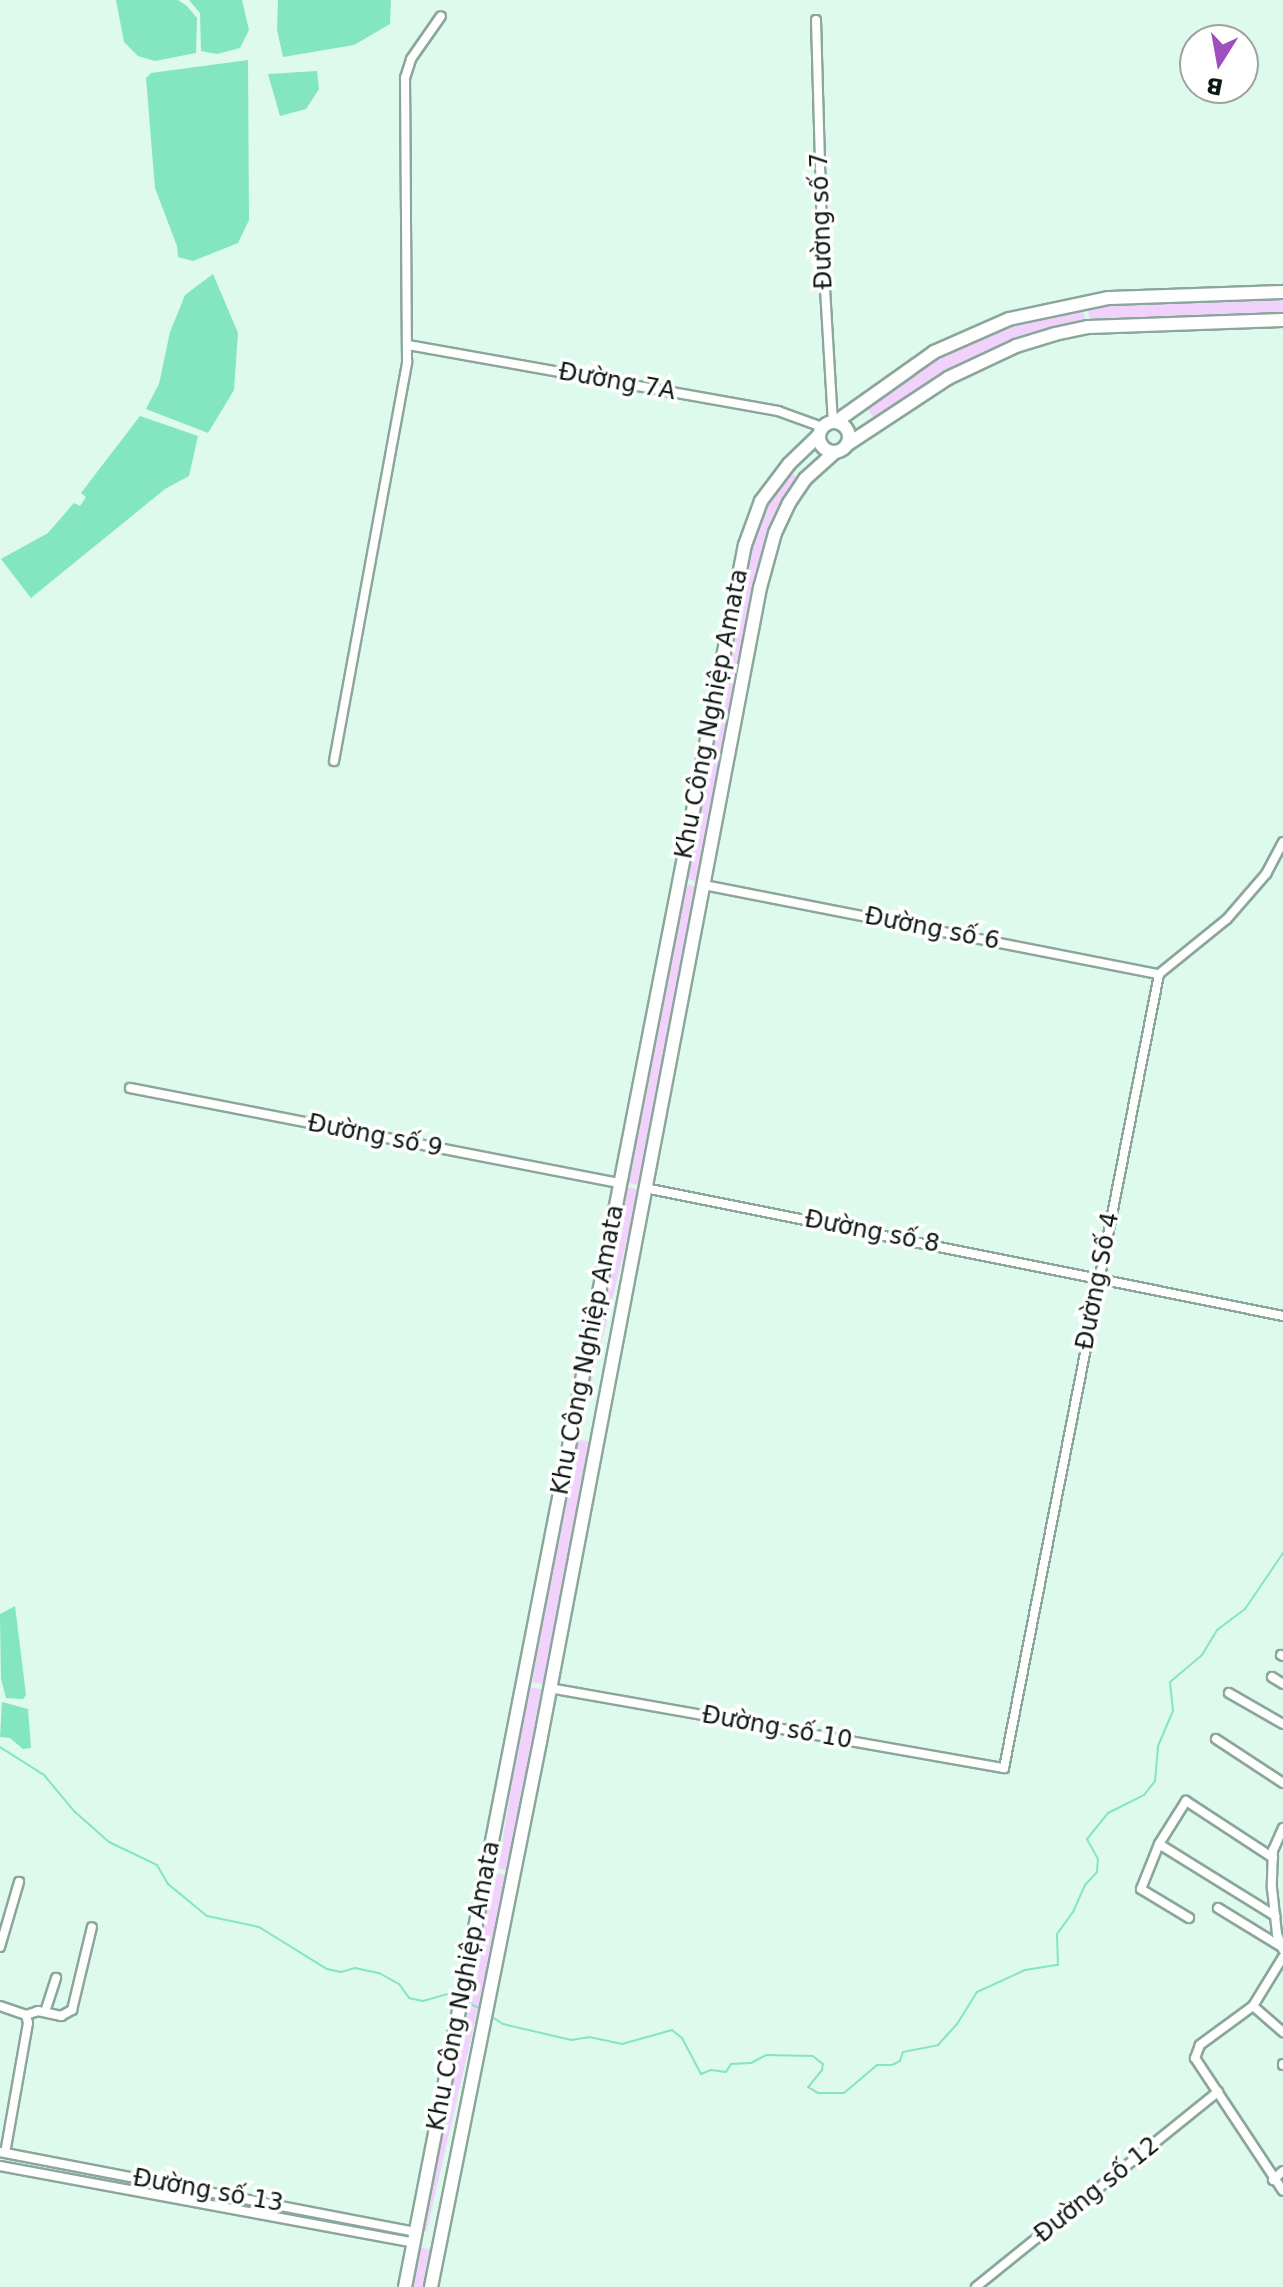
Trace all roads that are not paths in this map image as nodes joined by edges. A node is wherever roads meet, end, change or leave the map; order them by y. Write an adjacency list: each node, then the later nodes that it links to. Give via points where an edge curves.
1 (441, 16): 7 (street, via 411,59 405,78)
2 (816, 20): 8 (street, Đường số 7)
3 (1283, 292): 4 (street, Khu Công Nghiệp Amata)
4 (1084, 301): 6 (street); 8 (street, Khu Công Nghiệp Amata, via 1009,319 951,344)
5 (1283, 320): 6 (street)
6 (1088, 327): 9 (street, via 978,362)
7 (408, 345): 8 (street, Đường 7A, via 778,411); 11 (street)
8 (828, 426): 9 (street, via 849,430); 10 (street, via 822,446); 13 (street, Khu Công Nghiệp Amata, via 772,485 752,521)
9 (848, 444): 10 (street, Khu Công Nghiệp Amata)
10 (835, 452): 14 (street, Khu Công Nghiệp Amata, via 797,491 768,556)
11 (334, 761)
12 (1283, 842): 15 (street, via 1266,874 1227,919)
13 (681, 880): 14 (street); 17 (street, Khu Công Nghiệp Amata)
14 (704, 885): 15 (street, Đường số 6); 18 (street, Khu Công Nghiệp Amata)
15 (1159, 974): 19 (street, Đường Số 4)
16 (130, 1088): 17 (street, Đường số 9)
17 (620, 1183): 18 (street); 21 (street, Khu Công Nghiệp Amata)
18 (645, 1188): 19 (street, Đường số 8); 22 (street, Khu Công Nghiệp Amata)
19 (1099, 1276): 20 (street, Đường số 8); 30 (street, Đường Số 4)
20 (1283, 1316)
21 (571, 1436): 22 (street); 24 (street, Khu Công Nghiệp Amata)
22 (597, 1440): 26 (street, Khu Công Nghiệp Amata)
23 (1272, 1677): 25 (street)
24 (524, 1684): 26 (street); 35 (street, Khu Công Nghiệp Amata)
25 (1283, 1684)
26 (549, 1688): 30 (street, Đường số 10); 36 (street, Khu Công Nghiệp Amata)
27 (1229, 1693): 28 (street)
28 (1283, 1724)
29 (1216, 1739): 31 (street)
30 (1004, 1768)
31 (1283, 1783)
32 (1283, 1828): 34 (street)
33 (1159, 1844): 34 (street, via 1186,1801); 39 (street); 40 (street, via 1141,1889)
34 (1273, 1858): 39 (street)
35 (488, 1869): 36 (street); 61 (street, Khu Công Nghiệp Amata)
36 (514, 1874): 62 (street, Khu Công Nghiệp Amata)
37 (19, 1882): 42 (street)
38 (1218, 1908): 43 (street)
39 (1275, 1916): 43 (street)
40 (1189, 1918)
41 (92, 1927): 48 (street, via 72,2010 61,2016)
42 (0, 1947)
43 (1282, 1948)
44 (1283, 1957): 47 (street)
45 (56, 1978): 48 (street)
46 (0, 2006): 49 (street)
47 (1253, 2006): 50 (street); 51 (street, via 1196,2051 1195,2058)
48 (45, 2012): 49 (street)
49 (26, 2015): 52 (street, via 28,2033)
50 (1283, 2032)
51 (1218, 2092): 56 (street); 65 (street, Đường số 12)
52 (3, 2152): 54 (street, Đường số 13)
53 (0, 2166): 57 (street, Đường số 13)
54 (95, 2170): 57 (street); 58 (street, Đường số 13)
55 (1283, 2171): 56 (street)
56 (1273, 2180): 59 (street)
57 (92, 2182): 60 (street, Đường số 13)
58 (173, 2186): 60 (street); 61 (street, Đường số 13)
59 (1283, 2191)
60 (171, 2198): 61 (street, Đường số 13)
61 (415, 2238): 62 (street); 63 (street, Khu Công Nghiệp Amata)
62 (439, 2242): 64 (street, Khu Công Nghiệp Amata)
63 (405, 2287)
64 (431, 2287)
65 (976, 2287)

